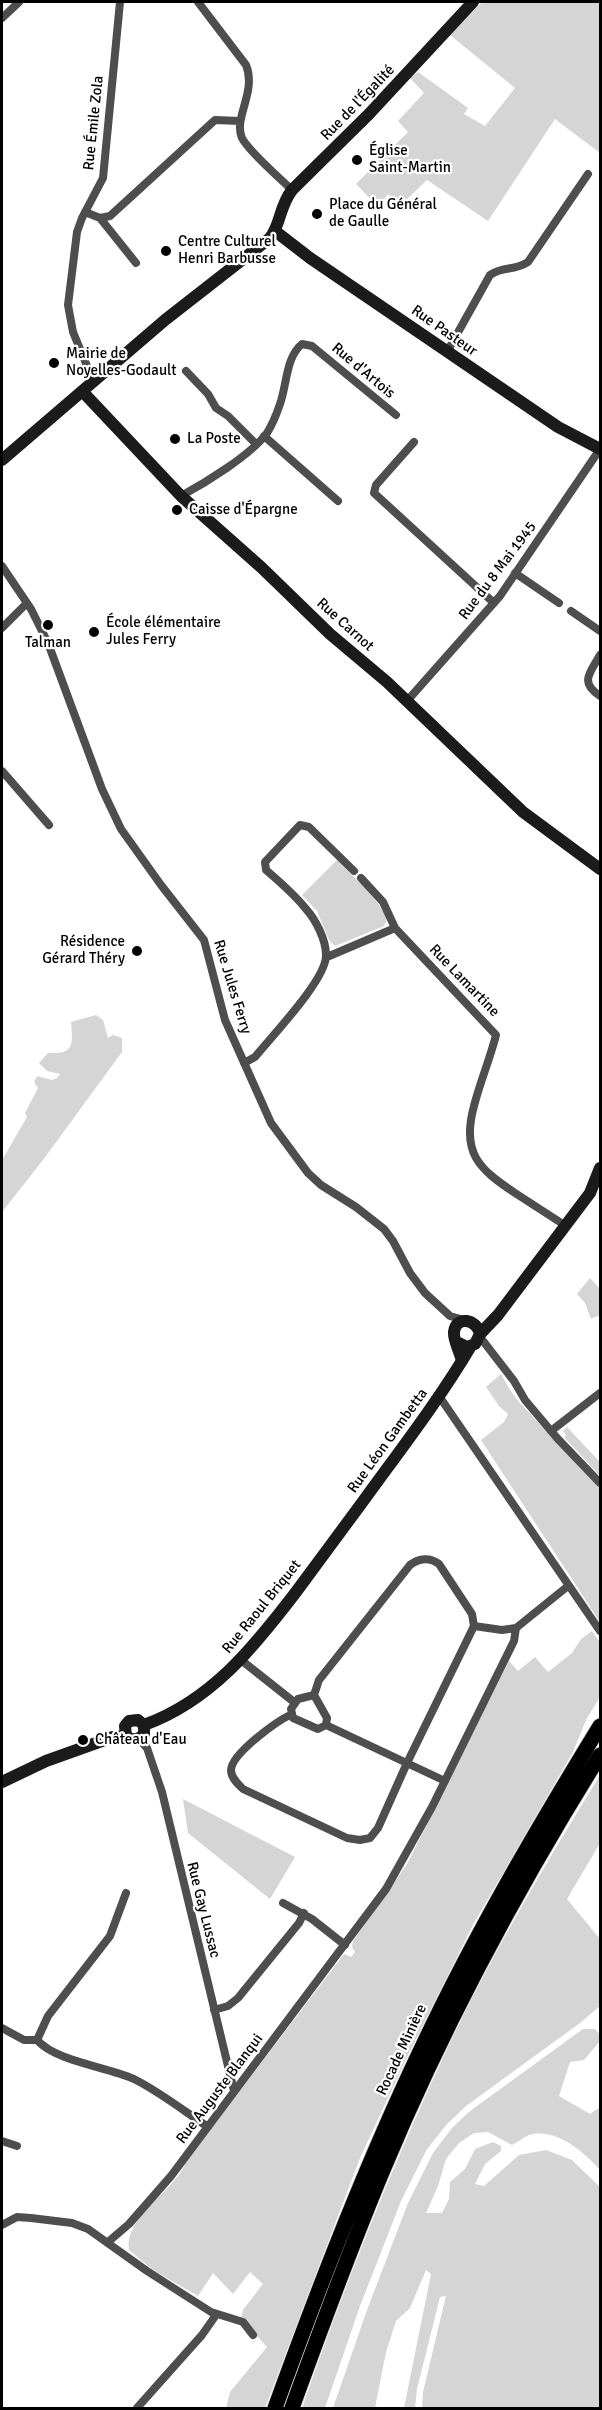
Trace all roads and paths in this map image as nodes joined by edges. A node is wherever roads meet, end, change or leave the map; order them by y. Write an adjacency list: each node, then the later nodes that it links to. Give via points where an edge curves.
1 (19, 2): 5 (street)
2 (120, 2): 9 (street, Rue Émile Zola, via 104,171)
3 (198, 2): 6 (street, via 246,64 250,75)
4 (473, 2): 8 (street, Rue de l'Égalité)
5 (2, 18)
6 (240, 122): 8 (street, via 244,141); 10 (street, via 215,120 110,216)
7 (588, 174): 13 (street, via 528,262 490,275)
8 (292, 190): 11 (street, Rue de l'Égalité, via 283,203)
9 (85, 212): 10 (street); 15 (street, Rue Émile Zola, via 76,239 68,305 73,332 87,366)
10 (100, 218): 12 (street)
11 (275, 231): 13 (street, Rue Pasteur); 15 (street)
12 (136, 264)
13 (447, 352): 20 (street, Rue Pasteur, via 558,426)
14 (186, 370): 19 (street, via 216,408)
15 (86, 386): 21 (street); 22 (street, Rue Carnot)
16 (396, 415): 17 (street, Rue d'Artois, via 312,346 302,344 294,351 280,404)
17 (264, 436): 19 (street, Rue d'Artois); 23 (street)
18 (414, 442): 27 (street, via 374,493)
19 (256, 444): 22 (street, Rue d'Artois)
20 (600, 449): 25 (street, Rue du 8 Mai 1945)
21 (3, 458)
22 (181, 496): 34 (street, Rue Carnot)
23 (338, 501)
24 (2, 566): 26 (street, Rue Jules Ferry)
25 (515, 573): 27 (street, Rue du 8 Mai 1945); 28 (street)
26 (27, 603): 30 (street); 42 (street, Rue Jules Ferry, via 48,643 102,789 122,830 204,940 220,1005)
27 (494, 603): 34 (street, Rue du 8 Mai 1945)
28 (559, 603)
29 (571, 611): 31 (street)
30 (2, 628)
31 (600, 632)
32 (600, 655): 33 (street, via 587,682)
33 (600, 696)
34 (407, 701): 37 (street, Rue Carnot, via 523,812)
35 (2, 771): 36 (street)
36 (49, 825)
37 (600, 869)
38 (354, 871): 41 (street, via 309,827 300,825 265,862 266,870 314,920)
39 (361, 878): 40 (street, via 383,902)
40 (394, 928): 41 (street); 44 (street, Rue Lamartine, via 496,1035 470,1126 476,1160 487,1173)
41 (327, 957): 42 (street, via 303,999 255,1057)
42 (244, 1063): 45 (street, Rue Jules Ferry, via 271,1122 297,1160 321,1185 384,1229 425,1293)
43 (600, 1168): 44 (street, Rue Léon Gambetta, via 590,1193)
44 (566, 1226): 46 (street, Rue Léon Gambetta)
45 (450, 1316): 47 (street, Rue Jules Ferry); 48 (street)
46 (494, 1319): 47 (street); 49 (street, Rue Léon Gambetta)
47 (468, 1321): 48 (street, via 459,1323); 49 (street, via 478,1326)
48 (455, 1336): 49 (street, via 464,1346); 50 (street)
49 (478, 1341): 50 (street, Rue Léon Gambetta); 53 (street)
50 (462, 1361): 52 (street, Rue Léon Gambetta)
51 (600, 1393): 53 (street)
52 (439, 1396): 55 (street, Rue Léon Gambetta); 56 (street)
53 (551, 1431): 54 (street)
54 (600, 1483)
55 (336, 1538): 60 (street, Rue Raoul Briquet)
56 (568, 1586): 58 (street); 59 (street)
57 (474, 1626): 58 (street); 61 (street, via 472,1614 439,1564 434,1560 416,1560 319,1680); 70 (street)
58 (516, 1628): 71 (street, Rue Auguste Blanqui, via 514,1641)
59 (600, 1631)
60 (241, 1660): 62 (street); 64 (street, Rue Raoul Briquet, via 186,1706)
61 (314, 1695): 62 (street); 65 (street, via 327,1718)
62 (294, 1702): 63 (street)
63 (292, 1714): 65 (street, via 318,1729); 70 (street, via 241,1752 231,1771 235,1781 243,1789 348,1838 360,1840 374,1833)
64 (144, 1725): 67 (street, via 138,1720 129,1721 124,1729); 68 (street, via 144,1734)
65 (326, 1725): 70 (street)
66 (600, 1726): 89 (highway, Rocade Minière, via 496,1902 424,2043 368,2165)
67 (126, 1736): 68 (street); 72 (street, via 46,1761)
68 (139, 1739): 77 (street, Rue Gay Lussac, via 147,1748 162,1792)
69 (600, 1755): 90 (highway, via 509,1910 435,2055 383,2169)
70 (407, 1763): 71 (street)
71 (445, 1781): 76 (street, Rue Auguste Blanqui, via 400,1867)
72 (2, 1782)
73 (126, 1893): 79 (street, via 110,1936 48,2016)
74 (283, 1903): 75 (street)
75 (303, 1913): 76 (street); 77 (street, via 238,1998)
76 (345, 1945): 80 (street, Rue Auguste Blanqui)
77 (214, 2010): 80 (street, Rue Gay Lussac)
78 (2, 2028): 79 (street, via 24,2040)
79 (37, 2040): 81 (street, via 52,2053 138,2081)
80 (234, 2091): 81 (street, Rue Auguste Blanqui)
81 (208, 2127): 85 (street, Rue Auguste Blanqui, via 171,2176)
82 (2, 2141): 83 (street)
83 (16, 2146)
84 (2, 2225): 85 (street, via 17,2217 72,2223)
85 (108, 2242): 86 (street)
86 (216, 2315): 87 (street, via 243,2322); 88 (street)
87 (253, 2335)
88 (137, 2409)
89 (275, 2409)
90 (292, 2409)

